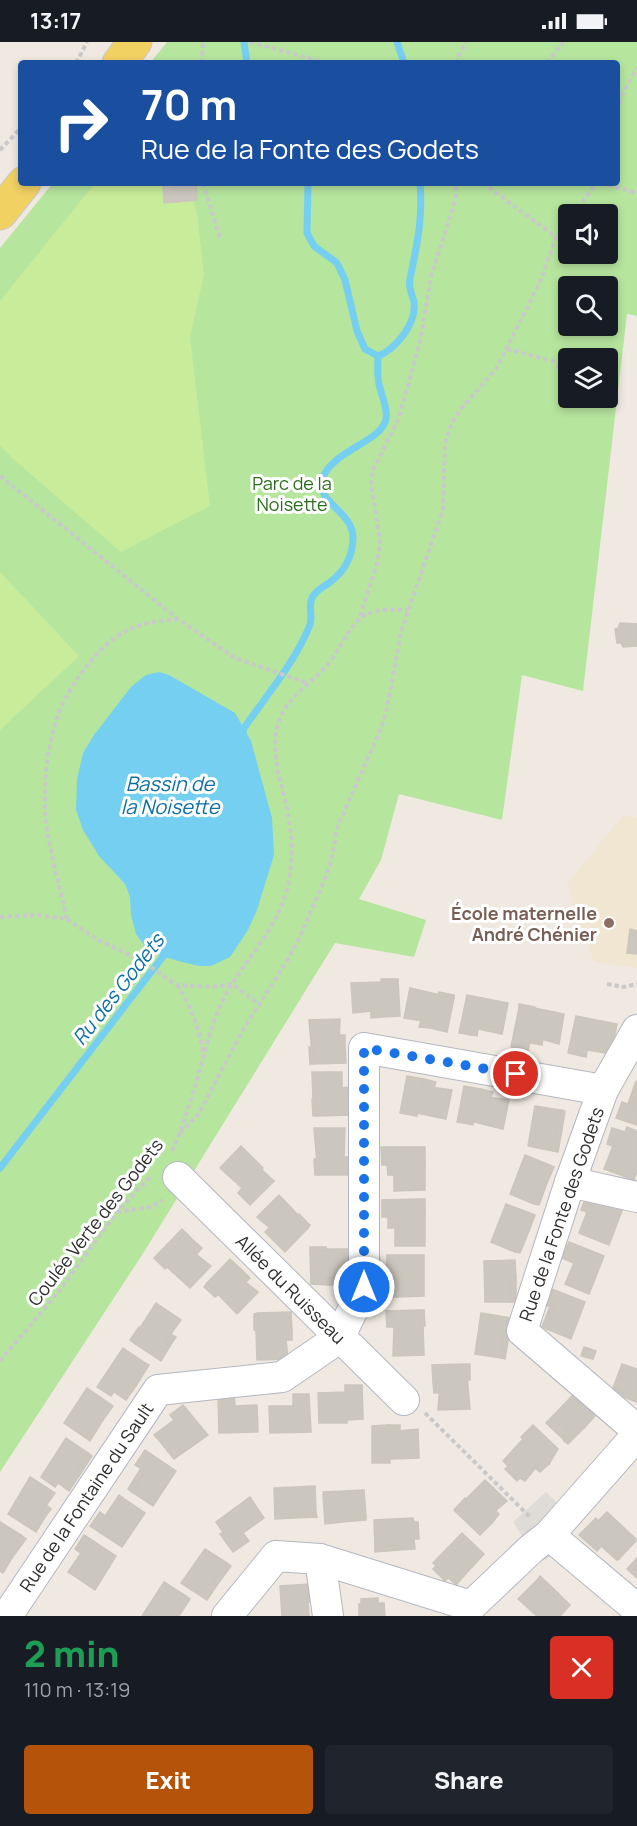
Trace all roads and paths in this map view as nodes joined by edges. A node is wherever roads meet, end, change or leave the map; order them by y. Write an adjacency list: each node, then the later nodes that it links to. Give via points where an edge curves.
1 (87, 42): 7 (path)
2 (135, 42): 8 (main road)
3 (203, 42): 9 (path)
4 (250, 42): 10 (path)
5 (466, 42): 11 (path)
6 (563, 42): 12 (path)
7 (78, 60)
8 (121, 60)
9 (202, 60)
10 (314, 60)
11 (457, 60)
12 (550, 60)
13 (637, 68): 14 (path)
14 (620, 101)
15 (18, 131): 16 (path)
16 (0, 150)
17 (22, 186): 25 (main road)
18 (204, 186): 28 (path)
19 (456, 186): 33 (path, Coulée Verte des Godets, via 399,418 373,470 371,483 380,541 377,564)
20 (487, 186): 27 (path)
21 (596, 186): 24 (path)
22 (610, 186): 23 (path)
23 (637, 193)
24 (581, 204)
25 (0, 213)
26 (558, 234): 27 (path)
27 (556, 237): 29 (path, via 540,282)
28 (220, 238)
29 (507, 348): 30 (path, via 553,361); 32 (path, via 496,369 451,426 445,444 443,510)
30 (558, 368)
31 (0, 476): 34 (path)
32 (407, 610): 33 (path, via 379,609); 44 (path, via 387,708 338,825 327,874 297,941)
33 (360, 616): 35 (path, Coulée Verte des Godets, via 331,660)
34 (178, 619): 35 (path, via 235,658); 37 (path, via 151,621 106,644 86,666 56,719 48,754 45,813)
35 (308, 683): 40 (path, Coulée Verte des Godets, via 291,700 275,734 274,754 290,834 289,883 276,917)
36 (0, 917): 37 (path, via 38,915)
37 (67, 919): 38 (path, via 96,939)
38 (138, 959)
39 (151, 967): 43 (path)
40 (232, 984): 43 (path); 44 (path); 46 (path, Coulée Verte des Godets, via 213,1022)
41 (607, 984): 42 (path)
42 (637, 984)
43 (176, 985): 46 (path, via 197,1026)
44 (259, 1004): 48 (path, via 198,1114)
45 (637, 1030): 47 (street, Rue de la Fonte des Godets)
46 (204, 1056): 48 (path, Coulée Verte des Godets)
47 (603, 1090): 50 (street, Rue de la Fonte des Godets); 53 (street, Rue de la Fonte des Godets, via 364,1048 364,1287)
48 (180, 1133): 49 (path, Coulée Verte des Godets)
49 (172, 1173): 52 (path, Coulée Verte des Godets); 52 (path, via 151,1207); 53 (street, Allée du Ruisseau)
50 (570, 1182): 51 (street); 57 (street, Rue de la Fonte des Godets, via 522,1331)
51 (637, 1197)
52 (117, 1212): 54 (path, Coulée Verte des Godets, via 60,1290)
53 (339, 1338): 55 (street, Allée du Ruisseau); 63 (street, Rue de la Fontaine du Sault, via 282,1377 158,1390)
54 (0, 1361)
55 (404, 1401)
56 (430, 1418): 59 (path)
57 (637, 1430)
58 (637, 1435): 59 (street)
59 (549, 1535): 61 (street); 62 (street, via 531,1548)
60 (320, 1558): 62 (street); 64 (street, via 276,1556); 65 (street)
61 (637, 1609)
62 (476, 1611)
63 (7, 1616)
64 (227, 1616)
65 (328, 1616)

